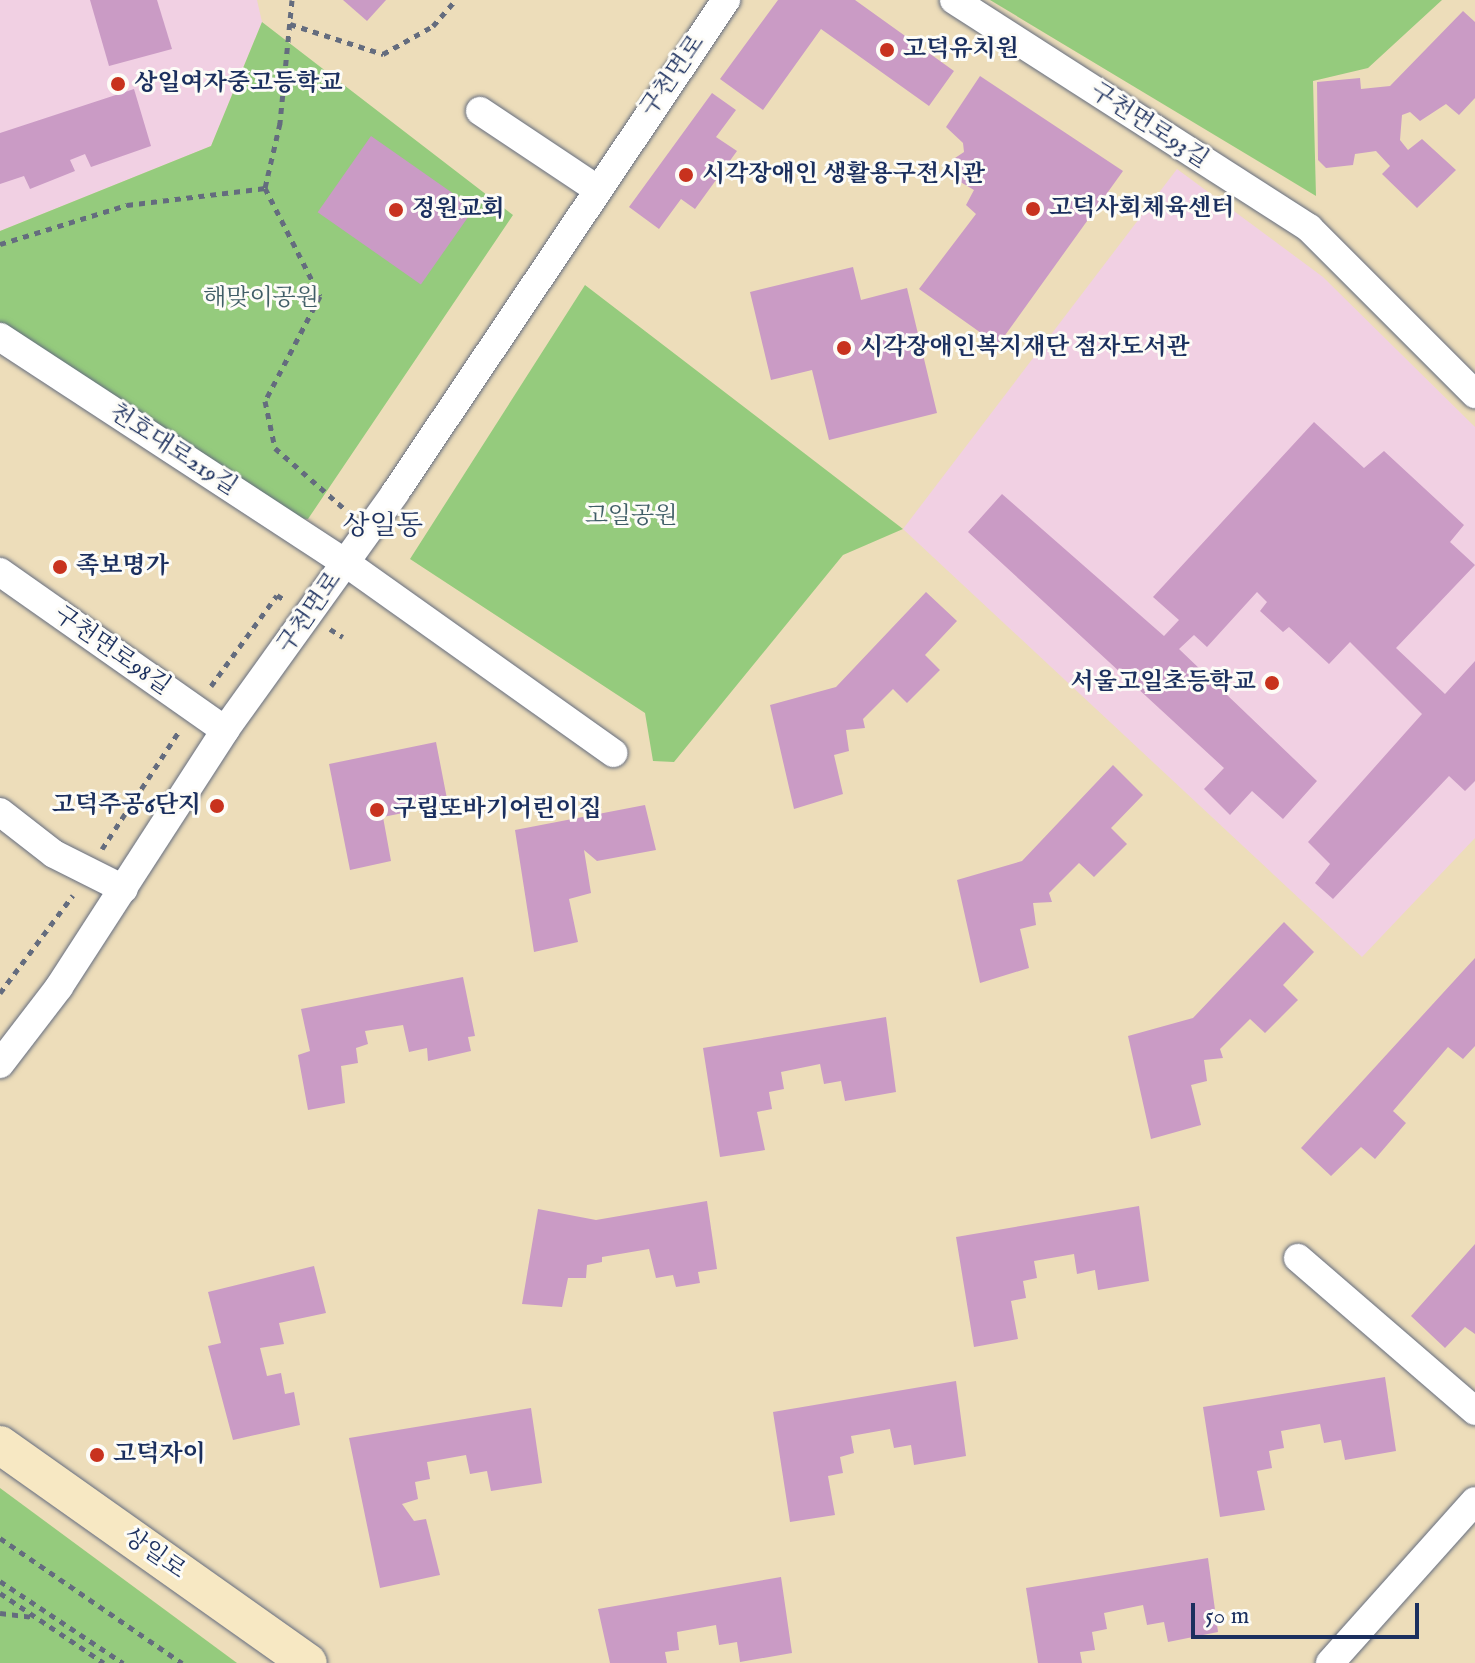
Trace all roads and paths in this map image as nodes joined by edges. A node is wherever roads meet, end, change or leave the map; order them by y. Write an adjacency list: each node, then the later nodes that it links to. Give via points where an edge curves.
1 (292, 0): 5 (path)
2 (456, 0): 5 (path, via 433,26 383,54)
3 (726, 0): 8 (street, 구천면로)
4 (954, 0): 11 (street, 구천면로93길, via 1309,228)
5 (290, 24): 7 (path, via 280,123)
6 (480, 111): 8 (street)
7 (265, 188): 9 (path, via 127,205); 12 (path, via 320,296 265,401 275,448)
8 (597, 189): 13 (street, 구천면로)
9 (0, 244)
10 (0, 337): 13 (street, 천호대로219길)
11 (1475, 394)
12 (331, 502)
13 (346, 563): 17 (street, 구천면로); 18 (street, 천호대로219길)
14 (0, 572): 16 (street, 구천면로98길)
15 (277, 595): 16 (path)
16 (195, 709): 17 (street, 구천면로98길); 20 (path)
17 (225, 730): 21 (street, 구천면로)
18 (613, 753)
19 (0, 812): 20 (street, via 54,854)
20 (88, 871): 21 (street); 22 (path)
21 (124, 889): 23 (street, 구천면로)
22 (0, 993)
23 (0, 1064)
24 (1298, 1258): 25 (street)
25 (1475, 1411)
26 (0, 1445): 36 (main road, 상일로)
27 (1475, 1501): 37 (street)
28 (0, 1538): 35 (path)
29 (0, 1581): 34 (path)
30 (0, 1593): 32 (path)
31 (0, 1613): 32 (path)
32 (35, 1617): 33 (path)
33 (104, 1663)
34 (123, 1663)
35 (182, 1663)
36 (308, 1663)
37 (1330, 1663)

